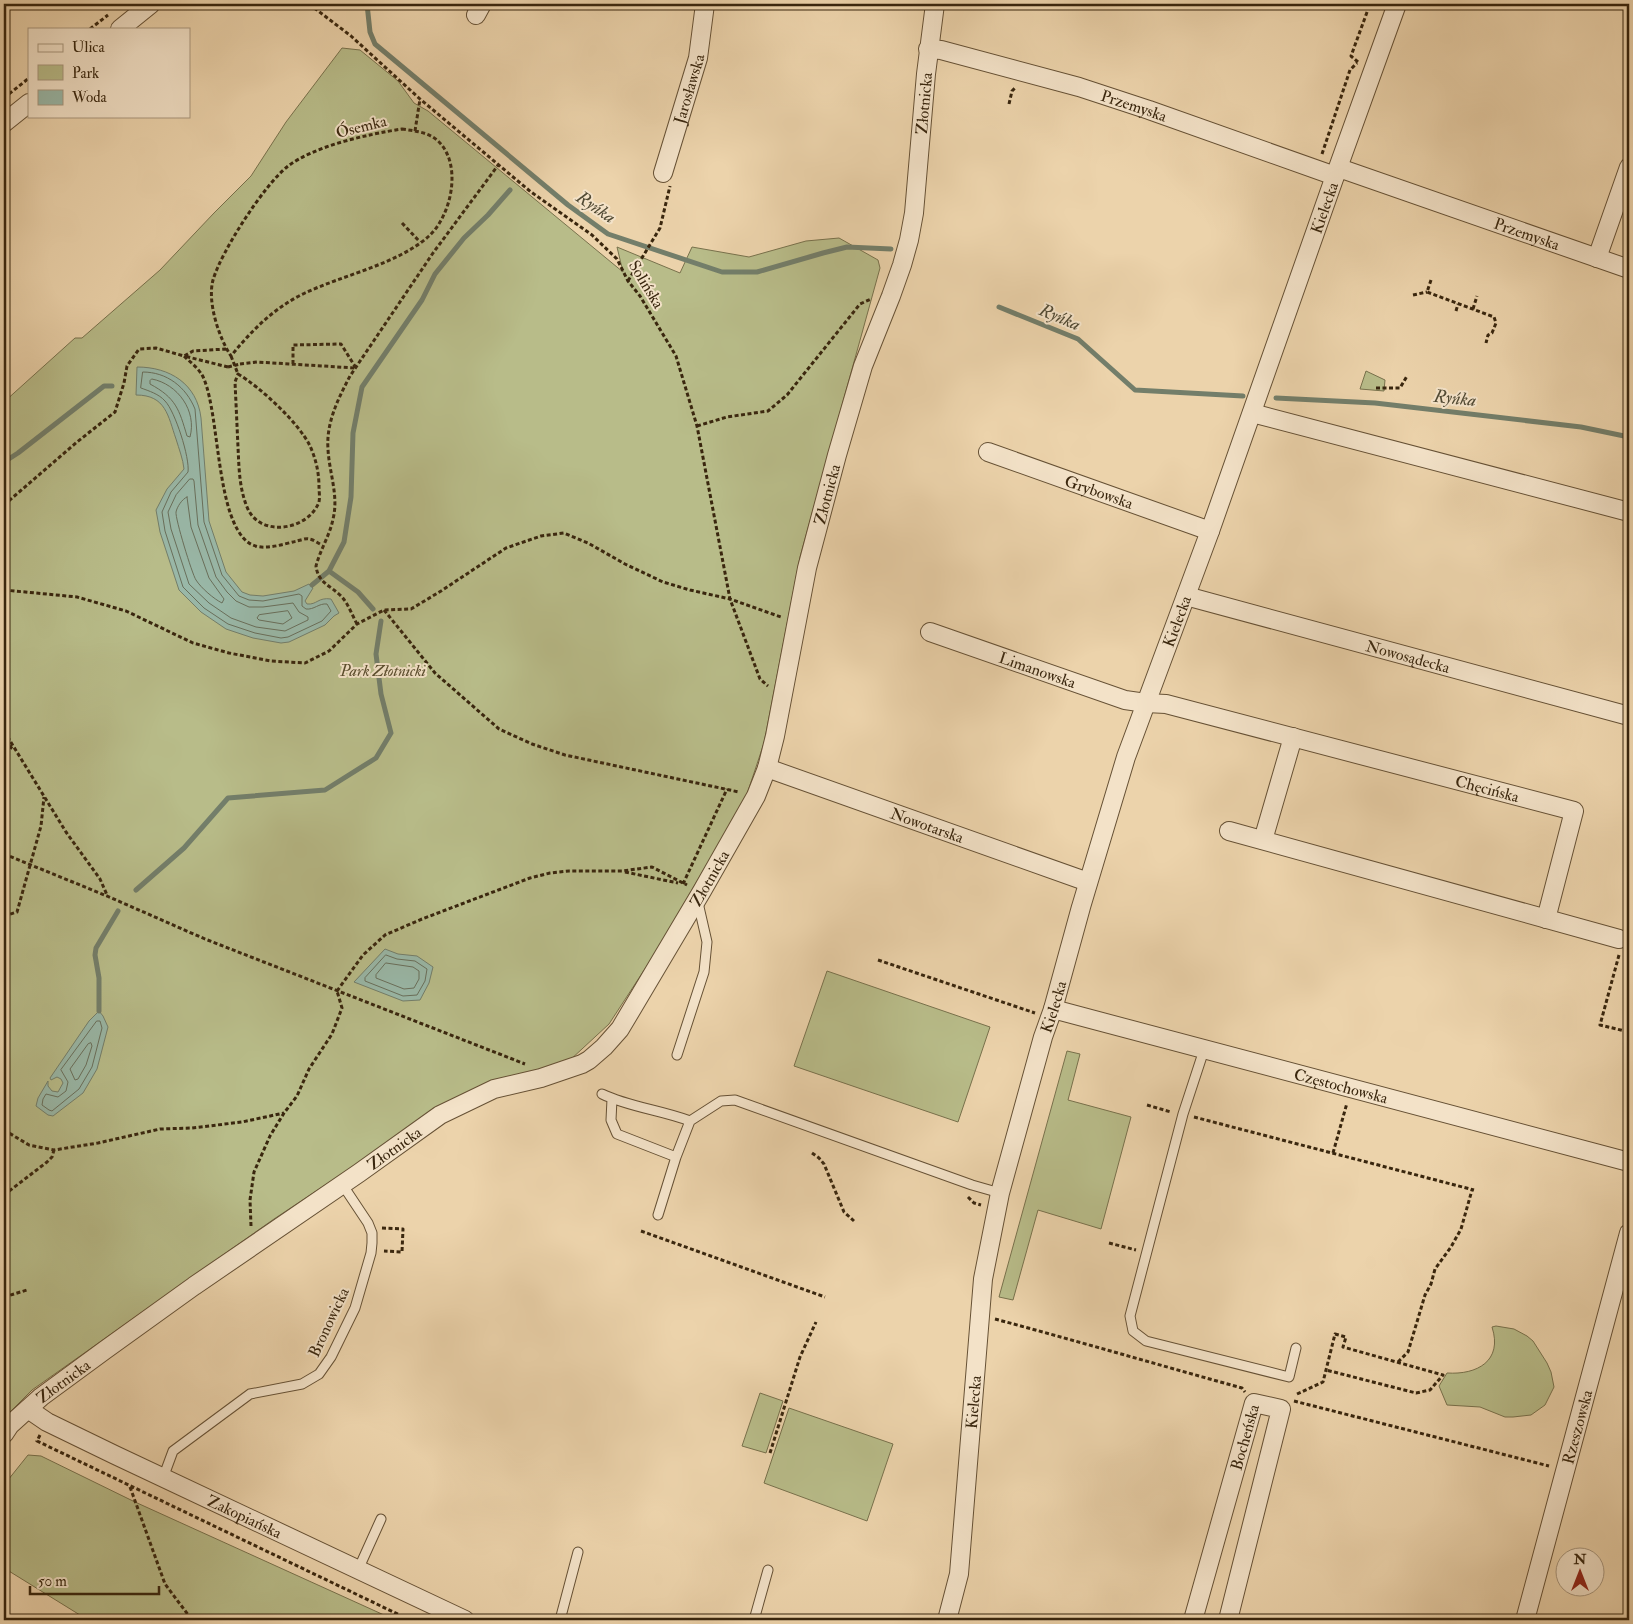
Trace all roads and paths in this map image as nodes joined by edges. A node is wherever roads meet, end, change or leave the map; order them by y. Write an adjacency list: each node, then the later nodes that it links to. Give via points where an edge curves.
1 (151, 4): 7 (street)
2 (309, 4): 13 (path, Solińska, via 351,36)
3 (705, 4): 19 (street, Jarosławska, via 698,58)
4 (935, 4): 8 (street, Złotnicka)
5 (1370, 4): 9 (path, via 1351,56)
6 (1398, 4): 21 (street, Kielecka)
7 (121, 28)
8 (928, 49): 21 (street, Przemyska, via 1079,87); 30 (street, Złotnicka, via 914,213)
9 (1358, 62)
10 (28, 79): 12 (path)
11 (1012, 91): 15 (path)
12 (4, 98)
13 (420, 99): 17 (path); 18 (path, Solińska)
14 (28, 104): 16 (street)
15 (1009, 104)
16 (4, 123)
17 (415, 131): 23 (path, Ósemka, via 423,132 440,143 451,162 453,184 445,211 435,229); 36 (path, Ósemka, via 375,133 355,138 307,155 287,166 273,181 225,252 213,281 213,309)
18 (498, 164): 27 (path, Solińska, via 592,235 617,259); 40 (path, via 433,253)
19 (665, 165): 27 (path, via 672,173 660,228)
20 (1629, 166): 24 (street)
21 (1337, 172): 24 (street, Przemyska); 44 (street, Kielecka)
22 (402, 223): 23 (path)
23 (420, 242): 38 (path, Ósemka, via 379,264 304,294 251,331)
24 (1597, 258): 25 (street, Przemyska)
25 (1629, 269)
26 (1431, 280): 28 (path)
27 (628, 281): 45 (path, Solińska, via 676,356)
28 (1427, 292): 29 (path); 32 (path)
29 (1413, 295)
30 (891, 296): 45 (path, via 881,295 860,304 787,395 768,411 727,417); 55 (street, Złotnicka, via 853,396)
31 (1477, 296): 33 (path)
32 (1458, 304): 33 (path); 34 (path)
33 (1473, 309): 35 (path, via 1494,317 1496,323)
34 (1456, 310)
35 (1486, 344)
36 (226, 349): 37 (path); 38 (path, Ósemka)
37 (184, 356): 39 (path, bridge, via 228,367 257,362); 47 (path, via 156,348 139,350 127,366 115,412); 50 (path, via 204,378 213,413 227,507 237,529 248,542 259,547 308,539)
38 (231, 356): 41 (path, Ósemka)
39 (293, 364): 40 (path); 40 (path, via 293,345 342,344)
40 (356, 368): 50 (path, via 329,425 334,518)
41 (238, 374): 41 (path, Ósemka, via 235,382 240,484 247,508 261,524 288,527 313,512 319,500 316,462 309,445 292,421)
42 (1407, 376): 43 (path, via 1400,388)
43 (1376, 388)
44 (1252, 413): 48 (street); 49 (street, Kielecka)
45 (697, 426): 53 (path, Solińska)
46 (988, 452): 49 (street, Grybowska)
47 (4, 505)
48 (1629, 512)
49 (1210, 531): 52 (street, Kielecka)
50 (322, 546): 56 (path, via 317,574 341,596)
51 (4, 590): 56 (path, via 77,597 126,611 194,644 271,661 304,663 328,651)
52 (1186, 596): 59 (street, Kielecka); 60 (street, Nowosądecka)
53 (730, 599): 54 (path, via 663,582 564,533 541,536 506,548 410,608); 55 (path); 58 (path, Solińska, via 760,679 771,689)
54 (384, 610): 56 (path); 73 (path, via 434,673 499,729 565,756 727,789)
55 (796, 621): 58 (street, Złotnicka)
56 (357, 624)
57 (930, 632): 59 (street, Limanowska, via 1125,700)
58 (782, 693): 65 (street, Złotnicka)
59 (1146, 703): 62 (street, Chęcińska, via 1166,704); 72 (street, Kielecka)
60 (1629, 716)
61 (4, 732): 64 (path)
62 (1293, 738): 68 (street); 77 (street, Chęcińska, via 1574,811)
63 (4, 742): 64 (path)
64 (15, 751): 66 (path)
65 (767, 768): 72 (street, Nowotarska); 75 (street, Złotnicka, via 756,796)
66 (44, 797): 70 (path, via 41,826); 74 (path, via 100,879)
67 (1229, 831): 68 (street)
68 (1263, 840): 77 (street)
69 (4, 854): 70 (path)
70 (29, 865): 74 (path); 76 (path, via 17,912)
71 (622, 871): 73 (path); 73 (path, via 652,867); 80 (path, via 550,873 422,919 385,935 363,955)
72 (1088, 882): 81 (street, Kielecka)
73 (683, 884)
74 (107, 896): 80 (path)
75 (694, 904): 84 (lane, via 699,907 707,942 704,972); 85 (street, Złotnicka, via 620,1029 604,1048 589,1060)
76 (4, 916)
77 (1546, 919): 78 (street)
78 (1619, 939): 82 (path, via 1620,950 1600,1024)
79 (878, 960): 81 (path)
80 (337, 991): 85 (path, via 528,1066); 90 (path, via 342,1008 332,1034 308,1069 297,1096)
81 (1051, 1014): 83 (street, Częstochowska); 100 (street, Kielecka)
82 (1629, 1032)
83 (1204, 1050): 91 (lane); 98 (street, Częstochowska)
84 (677, 1055)
85 (541, 1078): 99 (street, Złotnicka, via 494,1089 440,1115)
86 (602, 1094): 88 (lane)
87 (1348, 1097): 96 (path)
88 (612, 1099): 92 (lane); 97 (lane, via 611,1120 617,1134)
89 (1147, 1105): 91 (path)
90 (284, 1112): 94 (path, via 242,1122 160,1129); 109 (path, via 254,1172 250,1217 252,1231)
91 (1183, 1114): 96 (path); 111 (lane)
92 (690, 1121): 97 (lane); 100 (lane, via 721,1101 735,1100)
93 (4, 1130): 94 (path, via 29,1145)
94 (54, 1150): 102 (path, via 47,1162)
95 (812, 1153): 105 (path, via 824,1164 844,1212)
96 (1333, 1153): 119 (path, via 1473,1190 1461,1229 1435,1269 1408,1352)
97 (676, 1157): 104 (lane)
98 (1629, 1162)
99 (342, 1184): 109 (street, Złotnicka); 128 (lane, Bronowicka, via 368,1223 372,1243 355,1308 331,1357 319,1374 302,1384 250,1394 173,1452)
100 (1000, 1193): 116 (street, Kielecka)
101 (966, 1194): 103 (path, via 974,1203)
102 (4, 1195)
103 (986, 1207)
104 (658, 1214)
105 (854, 1221)
106 (641, 1230): 115 (path)
107 (1629, 1233): 142 (street, Rzeszowska)
108 (380, 1236): 112 (path, via 379,1228 403,1229 402,1252 381,1251)
109 (259, 1242): 123 (street, Złotnicka, via 105,1350)
110 (1108, 1243): 111 (path)
111 (1146, 1253): 118 (lane, via 1130,1316 1133,1331 1146,1341 1289,1377)
112 (380, 1256)
113 (27, 1290): 114 (path)
114 (4, 1297)
115 (825, 1297)
116 (979, 1317): 121 (path, via 1242,1388); 139 (street, Kielecka, via 959,1574)
117 (816, 1322): 126 (path, via 800,1357)
118 (1296, 1348)
119 (1398, 1362): 120 (path, via 1343,1347 1346,1337 1336,1334); 120 (path, via 1442,1375 1430,1390 1416,1393)
120 (1326, 1370): 122 (path, via 1323,1382 1297,1394)
121 (1254, 1403): 122 (street, Bocheńska); 140 (street, Bocheńska)
122 (1288, 1405): 127 (path); 141 (street, Bocheńska)
123 (28, 1409): 124 (street, Złotnicka); 128 (street, Zakopiańska, via 47,1422)
124 (6, 1427)
125 (41, 1431): 129 (path, via 37,1442)
126 (770, 1453)
127 (1556, 1468)
128 (163, 1478): 132 (street, Zakopiańska)
129 (130, 1487): 134 (path, via 165,1584); 135 (path)
130 (381, 1518): 132 (lane)
131 (578, 1552): 137 (lane)
132 (358, 1570): 136 (street, Zakopiańska)
133 (768, 1570): 138 (lane)
134 (192, 1620)
135 (410, 1620)
136 (465, 1620)
137 (560, 1620)
138 (754, 1620)
139 (947, 1620)
140 (1193, 1620)
141 (1228, 1620)
142 (1525, 1620)

